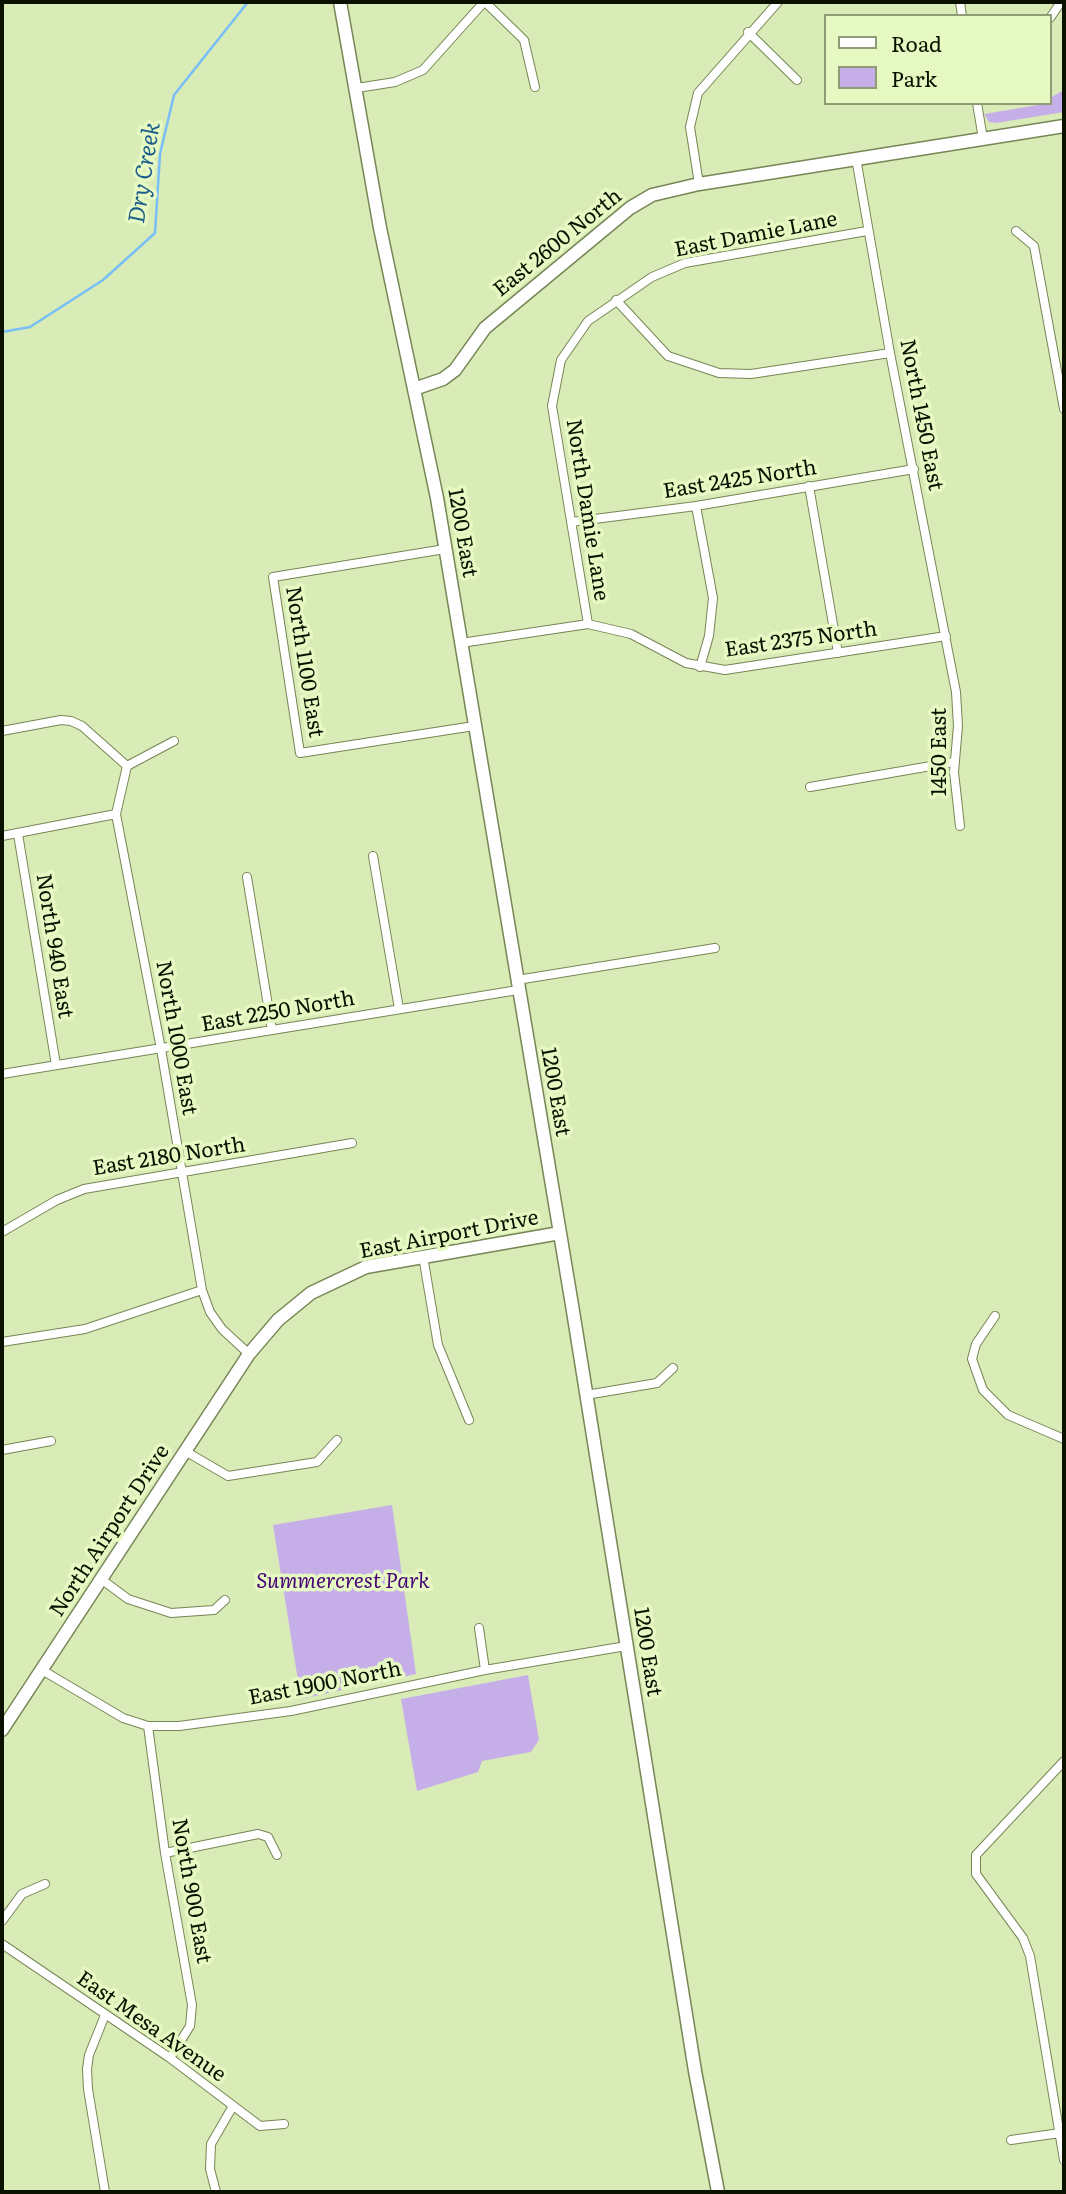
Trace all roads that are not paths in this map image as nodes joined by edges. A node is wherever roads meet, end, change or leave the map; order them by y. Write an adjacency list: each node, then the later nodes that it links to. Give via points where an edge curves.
1 (340, 2): 7 (main road, 1200 East)
2 (485, 2): 6 (street, via 524,40); 7 (street, via 423,69 395,82)
3 (778, 2): 4 (street)
4 (748, 32): 5 (street); 12 (street, via 706,81 693,108 690,127)
5 (797, 80)
6 (535, 87)
7 (357, 88): 18 (main road, 1200 East)
8 (977, 105): 10 (street)
9 (1064, 126): 10 (main road, East 2600 North)
10 (983, 139): 11 (main road, East 2600 North)
11 (856, 158): 12 (main road, East 2600 North); 13 (street, North 1450 East)
12 (699, 184): 18 (main road, East 2600 North, via 652,195 630,208 485,328 455,370)
13 (867, 231): 15 (street, East Damie Lane, via 685,264); 17 (street, North 1450 East)
14 (1016, 231): 19 (street, via 1034,246)
15 (652, 277): 16 (street, North Damie Lane)
16 (616, 300): 17 (street, via 668,356 719,373 751,374); 23 (street, North Damie Lane, via 589,321 561,360 552,406)
17 (890, 353): 20 (street, North 1450 East)
18 (414, 389): 24 (main road, 1200 East)
19 (1064, 409)
20 (914, 469): 21 (street, East 2425 North); 26 (street, North 1450 East)
21 (809, 486): 22 (street, East 2425 North); 28 (street)
22 (696, 506): 23 (street, East 2425 North); 29 (street, via 713,598)
23 (571, 522): 25 (street, North Damie Lane)
24 (445, 549): 27 (main road, 1200 East); 31 (street, North 1100 East, via 273,577 300,753)
25 (588, 624): 27 (street, East 2375 North); 29 (street, East 2375 North, via 631,634)
26 (946, 636): 28 (street, East 2375 North); 30 (street, North 1450 East)
27 (461, 643): 31 (main road, 1200 East)
28 (838, 653): 29 (street, East 2375 North, via 725,670)
29 (700, 667)
30 (954, 677): 34 (street, 1450 East, via 958,712)
31 (474, 726): 44 (main road, 1200 East)
32 (2, 731): 35 (street, via 71,721)
33 (174, 741): 35 (street)
34 (954, 762): 36 (street); 38 (street, 1450 East)
35 (127, 766): 37 (street, North 1000 East)
36 (810, 787)
37 (116, 814): 39 (street); 47 (street, North 1000 East)
38 (960, 826)
39 (18, 834): 40 (street); 48 (street, North 940 East)
40 (2, 836)
41 (373, 856): 45 (street)
42 (247, 877): 46 (street)
43 (715, 948): 44 (street, East 2250 North)
44 (517, 985): 45 (street, East 2250 North); 53 (main road, 1200 East)
45 (399, 1009): 46 (street, East 2250 North)
46 (272, 1030): 47 (street, East 2250 North)
47 (162, 1049): 48 (street, East 2250 North); 51 (street, North 1000 East)
48 (56, 1065): 49 (street, East 2250 North)
49 (2, 1074)
50 (352, 1143): 51 (street, East 2180 North)
51 (182, 1174): 52 (street, East 2180 North, via 84,1189); 55 (street, North 1000 East)
52 (2, 1232)
53 (560, 1233): 54 (main road, East Airport Drive); 60 (main road, 1200 East)
54 (423, 1256): 58 (main road, East Airport Drive, via 366,1267 323,1287 278,1320); 61 (street, via 438,1345)
55 (202, 1290): 57 (street, via 85,1329); 58 (street, North 1000 East, via 222,1329)
56 (995, 1317): 62 (street, via 976,1344 972,1359 983,1390 1008,1415)
57 (2, 1342)
58 (249, 1354): 66 (main road, North Airport Drive)
59 (673, 1368): 60 (street, via 657,1383)
60 (586, 1395): 70 (main road, 1200 East)
61 (469, 1420)
62 (1064, 1439)
63 (337, 1440): 66 (street, via 317,1462 228,1476)
64 (51, 1441): 65 (street)
65 (2, 1450)
66 (186, 1451): 67 (main road, North Airport Drive)
67 (101, 1579): 68 (street, via 128,1599 171,1613 214,1610); 71 (main road, North Airport Drive)
68 (225, 1600)
69 (480, 1628): 72 (street)
70 (626, 1646): 72 (street, East 1900 North); 90 (main road, 1200 East)
71 (42, 1670): 73 (street, East 1900 North, via 110,1712); 74 (main road, North Airport Drive)
72 (485, 1670): 73 (street, East 1900 North, via 290,1711)
73 (148, 1726): 76 (street, North 900 East)
74 (2, 1730)
75 (1064, 1760): 85 (street, via 976,1855 976,1874 1023,1938 1030,1956)
76 (165, 1853): 77 (street, via 258,1835 268,1837); 82 (street, North 900 East, via 192,2005 190,2026)
77 (277, 1855)
78 (45, 1884): 79 (street, via 22,1894)
79 (2, 1921)
80 (2, 1944): 81 (street, East Mesa Avenue)
81 (105, 2015): 82 (street, East Mesa Avenue); 88 (street, via 89,2055 88,2089)
82 (170, 2057): 83 (street, East Mesa Avenue)
83 (233, 2106): 84 (street, East Mesa Avenue, via 260,2126); 89 (street, via 211,2144 210,2169)
84 (284, 2124)
85 (1060, 2133): 86 (street); 87 (street)
86 (1011, 2140)
87 (1064, 2160)
88 (105, 2192)
89 (216, 2192)
90 (718, 2192)

